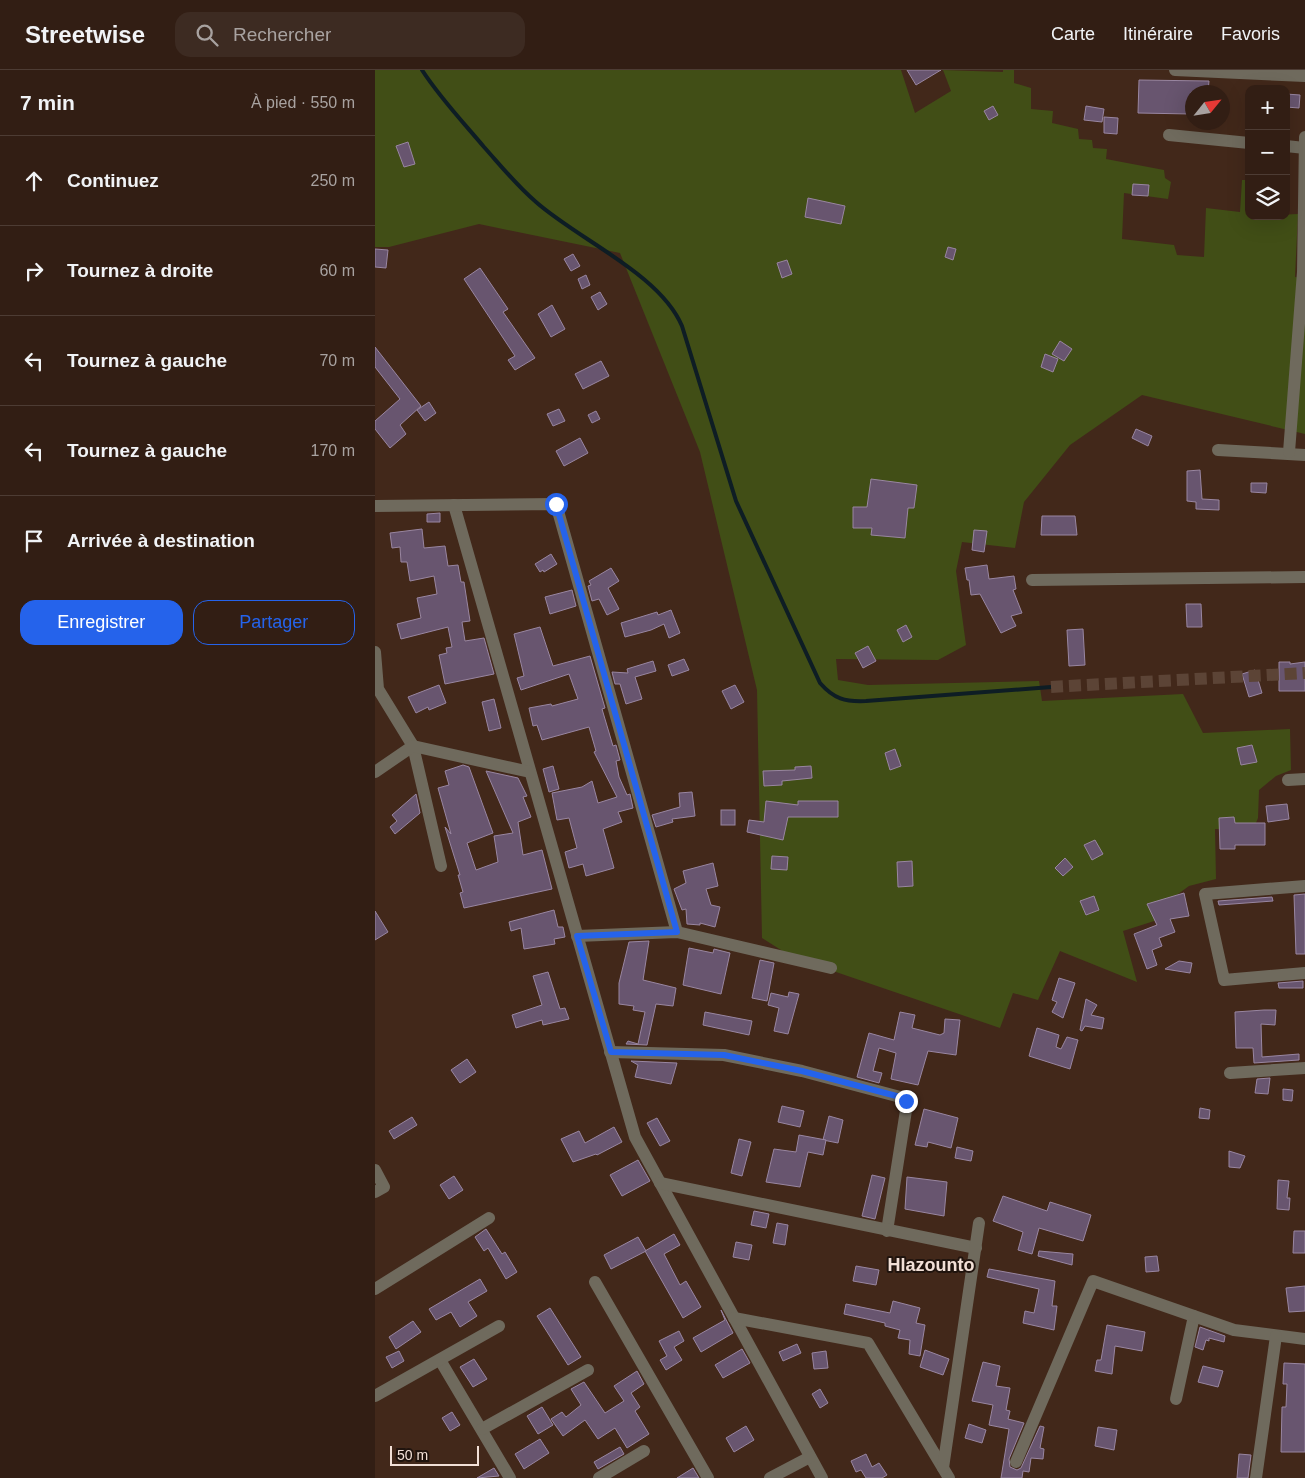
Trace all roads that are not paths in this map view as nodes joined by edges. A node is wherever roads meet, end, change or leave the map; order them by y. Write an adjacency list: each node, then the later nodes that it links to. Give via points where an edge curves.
1 (1175, 70): 2 (street)
2 (1305, 76)
3 (1169, 135): 5 (street)
4 (1305, 137): 7 (street)
5 (1245, 143)
6 (1290, 146): 7 (street)
7 (1305, 148): 9 (street, via 1303,272)
8 (1219, 450): 9 (street)
9 (1289, 452): 10 (street)
10 (1305, 455)
11 (454, 505): 12 (street); 18 (street); 23 (street, via 556,504)
12 (375, 506)
13 (1305, 577): 14 (street)
14 (1032, 580)
15 (375, 652): 16 (street, via 379,689)
16 (413, 746): 17 (street); 18 (street); 21 (street)
17 (375, 772)
18 (530, 772): 24 (street)
19 (1305, 779): 20 (street)
20 (1287, 780)
21 (441, 866)
22 (1305, 886): 26 (street, via 1205,894 1223,980)
23 (677, 932): 24 (street); 25 (street)
24 (577, 936): 27 (street)
25 (831, 968)
26 (1305, 973)
27 (611, 1052): 31 (street, via 635,1137); 35 (street, via 724,1055 802,1071 904,1098 907,1104)
28 (1305, 1068): 29 (street)
29 (1230, 1073)
30 (375, 1170): 32 (street, via 384,1186)
31 (660, 1183): 35 (street); 40 (street)
32 (375, 1192)
33 (489, 1218): 38 (street)
34 (979, 1223): 36 (street)
35 (887, 1231): 36 (street)
36 (976, 1248): 52 (street)
37 (595, 1282): 55 (street)
38 (375, 1289)
39 (1194, 1316): 42 (street, via 1234,1330); 47 (street); 51 (street, via 1093,1281)
40 (734, 1318): 50 (street); 52 (street, via 868,1343)
41 (499, 1326): 44 (street)
42 (1276, 1336): 43 (street); 58 (street)
43 (1305, 1339)
44 (441, 1360): 46 (street); 48 (street)
45 (588, 1370): 48 (street)
46 (375, 1396)
47 (1175, 1399)
48 (482, 1429): 53 (street)
49 (644, 1451): 54 (street)
50 (810, 1457): 56 (street); 57 (street)
51 (1016, 1462)
52 (946, 1473)
53 (510, 1478)
54 (599, 1478)
55 (709, 1478)
56 (770, 1478)
57 (822, 1478)
58 (1256, 1478)

